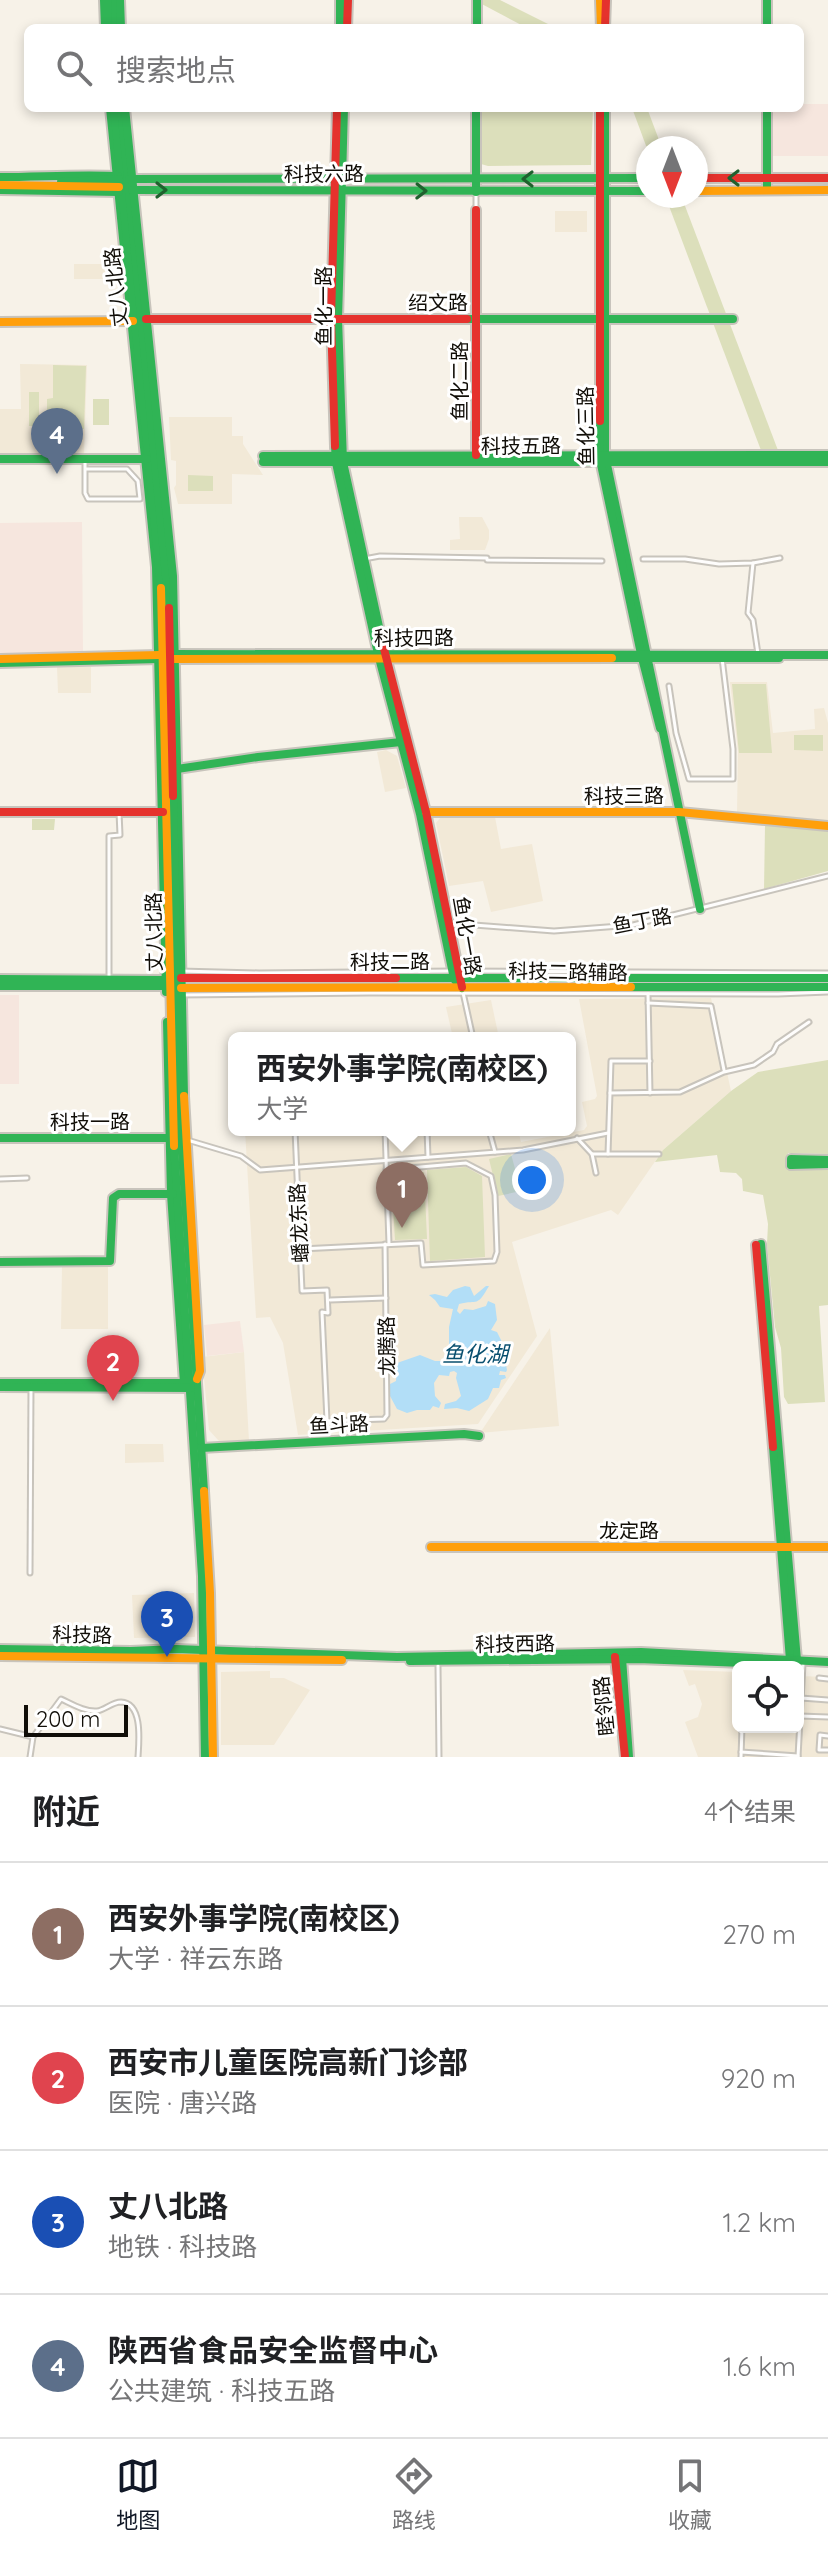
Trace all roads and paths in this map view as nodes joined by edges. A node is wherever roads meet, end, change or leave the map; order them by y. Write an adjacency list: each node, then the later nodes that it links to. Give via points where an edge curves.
1 (107, 0): 9 (main road)
2 (118, 0): 10 (main road)
3 (340, 0): 11 (main road)
4 (348, 0): 12 (main road)
5 (477, 0): 13 (main road)
6 (600, 0): 14 (main road)
7 (606, 0): 15 (main road)
8 (767, 0): 16 (main road)
9 (107, 24)
10 (118, 24)
11 (340, 24)
12 (347, 24)
13 (477, 24)
14 (603, 24)
15 (603, 24)
16 (767, 24)
17 (113, 112): 32 (main road, 丈八北路)
18 (123, 112): 32 (main road, 丈八北路)
19 (337, 112): 24 (main road, 鱼化一路)
20 (344, 112): 24 (main road, 鱼化一路)
21 (476, 112): 30 (main road)
22 (603, 112): 25 (main road, 鱼化三路)
23 (767, 112): 28 (main road)
24 (339, 178): 30 (main road, 科技六路); 32 (main road, 科技六路); 33 (main road, 鱼化一路)
25 (602, 178): 26 (main road, 科技六路); 30 (main road, 科技六路, one-way to 30); 36 (main road, 鱼化三路)
26 (636, 178)
27 (708, 178): 28 (main road, one-way to 27)
28 (767, 178): 29 (main road); 34 (main road)
29 (828, 178)
30 (476, 179): 39 (main road)
31 (0, 184): 32 (main road, 科技六路)
32 (123, 184): 33 (main road, 科技六路, one-way to 33); 45 (main road, 丈八北路)
33 (338, 190): 39 (main road, 科技六路, one-way to 39); 41 (main road, 鱼化一路)
34 (767, 190): 35 (main road); 38 (main road)
35 (828, 190)
36 (603, 191): 37 (main road, 科技六路); 39 (main road, 科技六路); 43 (main road, 鱼化三路)
37 (636, 191)
38 (708, 191)
39 (476, 192): 40 (street)
40 (476, 210): 42 (main road, 鱼化二路)
41 (335, 319): 42 (main road, 绍文路); 45 (main road, 绍文路); 53 (main road, 鱼化一路)
42 (476, 319): 43 (main road, 绍文路); 47 (main road, 鱼化二路)
43 (603, 319): 44 (main road, 绍文路); 55 (main road, 鱼化三路)
44 (733, 319)
45 (139, 320): 46 (main road, 绍文路); 51 (main road, 丈八北路)
46 (0, 322)
47 (476, 455): 53 (main road, 科技五路); 54 (main road, 科技五路)
48 (828, 455): 56 (main road, 科技五路)
49 (0, 459): 50 (main road)
50 (85, 459): 51 (main road); 58 (street)
51 (153, 459): 68 (main road, 丈八北路)
52 (263, 459): 53 (main road, 科技五路)
53 (340, 459): 54 (main road, 科技五路); 60 (main road, 鱼化一路); 65 (main road, 鱼化一路)
54 (567, 459): 55 (main road, 科技五路)
55 (603, 459): 56 (main road, 科技五路); 66 (main road, 鱼化三路)
56 (642, 459): 57 (main road, 科技五路)
57 (828, 462)
58 (85, 469): 58 (street, via 88,499 140,499 138,481 127,469)
59 (780, 558): 63 (street)
60 (364, 559): 62 (street); 65 (main road, 鱼化一路)
61 (643, 559): 63 (street)
62 (602, 561)
63 (753, 563): 64 (street, via 748,613)
64 (758, 654): 66 (main road, 科技四路); 67 (main road, 科技四路)
65 (382, 656): 66 (main road, 科技四路); 68 (main road, 科技四路); 72 (main road, 鱼化一路); 78 (main road, 鱼化一路)
66 (645, 656): 69 (main road, 科技四路); 77 (main road, 鱼化三路)
67 (828, 656): 69 (main road, 科技四路)
68 (166, 657): 70 (main road, 科技四路); 73 (main road, 丈八北路); 76 (main road, 丈八北路)
69 (722, 658): 71 (street, via 733,779 689,779)
70 (0, 661)
71 (669, 686)
72 (401, 742): 73 (main road); 78 (main road, 鱼化一路)
73 (175, 770): 76 (main road, 丈八北路)
74 (0, 812): 75 (main road)
75 (119, 812): 76 (main road); 86 (street, via 120,835 109,836)
76 (170, 812): 87 (main road, 丈八北路)
77 (679, 812): 78 (main road, 科技三路); 79 (main road, 科技三路); 81 (main road, 鱼化三路)
78 (423, 813): 82 (main road, 鱼化一路); 85 (main road, 鱼化一路)
79 (828, 826)
80 (828, 876): 81 (street, 鱼丁路)
81 (700, 909): 82 (street, 鱼丁路, via 596,930)
82 (451, 926): 85 (main road, 鱼化一路)
83 (828, 975): 85 (main road, 科技二路)
84 (0, 979): 86 (main road, 科技二路)
85 (459, 980): 87 (main road, 科技二路); 87 (street, 科技二路辅路, via 259,973); 89 (main road, 科技二路); 90 (street, 科技二路辅路); 93 (street)
86 (109, 981): 87 (main road, 科技二路)
87 (174, 983): 88 (main road, 科技二路); 104 (main road, 丈八北路)
88 (0, 986)
89 (828, 990): 90 (street, 科技二路辅路)
90 (648, 994): 91 (street)
91 (648, 1003): 94 (street); 95 (street, via 711,1006)
92 (809, 1022): 95 (street, via 754,1065)
93 (472, 1032)
94 (650, 1061): 96 (street, via 611,1061); 97 (street)
95 (724, 1072): 97 (street, via 680,1092)
96 (610, 1093): 97 (street); 98 (street)
97 (650, 1093)
98 (608, 1133): 105 (street); 108 (street)
99 (295, 1136): 112 (street, 蟠龙东路)
100 (385, 1136): 111 (street, 龙腾路)
101 (427, 1136): 110 (street)
102 (491, 1136): 106 (street)
103 (0, 1138): 104 (main road, 科技一路)
104 (177, 1138): 112 (street, via 241,1156 260,1170); 117 (main road, 丈八北路); 125 (main road, 丈八北路)
105 (577, 1138): 106 (street); 107 (street)
106 (495, 1152): 110 (street)
107 (592, 1154): 108 (street); 114 (street)
108 (608, 1154): 109 (street)
109 (659, 1154)
110 (428, 1157): 111 (street)
111 (386, 1160): 112 (street); 113 (street, 龙腾路)
112 (297, 1167): 120 (street, 蟠龙东路)
113 (386, 1170): 118 (street, 龙腾路); 118 (street, via 466,1163 491,1176 497,1252 494,1261 423,1265 421,1243)
114 (596, 1173)
115 (27, 1178): 116 (street)
116 (0, 1179)
117 (174, 1194): 121 (main road, via 113,1198 110,1261); 125 (main road, 丈八北路)
118 (387, 1244): 120 (street); 122 (street, 龙腾路)
119 (759, 1244): 132 (main road)
120 (301, 1249): 123 (street, 蟠龙东路, via 302,1291 327,1290)
121 (0, 1262)
122 (386, 1298): 123 (street); 127 (street, 龙腾路, via 388,1411 384,1419)
123 (328, 1300): 127 (street, via 328,1313 322,1312 327,1421)
124 (0, 1385): 125 (main road); 126 (main road)
125 (191, 1385): 126 (main road); 130 (main road, 丈八北路); 136 (main road, 丈八北路)
126 (31, 1387): 134 (street)
127 (357, 1420): 129 (street)
128 (479, 1436): 129 (main road, 鱼斗路)
129 (358, 1440): 130 (main road, 鱼斗路)
130 (200, 1448): 136 (main road, 丈八北路)
131 (431, 1547): 132 (main road, 龙定路)
132 (784, 1547): 133 (main road, 龙定路); 139 (main road)
133 (828, 1547)
134 (30, 1573)
135 (0, 1649): 136 (main road, 科技路)
136 (207, 1654): 137 (main road, 科技路); 138 (main road, 科技西路); 160 (main road, 丈八北路); 161 (main road, 丈八北路)
137 (0, 1656)
138 (618, 1656): 139 (main road, 科技西路); 141 (main road, 科技西路); 163 (main road, 睦邻路)
139 (797, 1661)
140 (804, 1662): 142 (main road, 科技西路)
141 (732, 1664)
142 (828, 1664)
143 (438, 1666): 162 (street)
144 (819, 1678): 145 (street)
145 (828, 1679)
146 (804, 1698): 147 (street)
147 (828, 1700)
148 (804, 1716): 149 (street)
149 (828, 1717)
150 (0, 1729): 154 (street)
151 (742, 1733): 156 (street)
152 (799, 1733): 157 (street)
153 (828, 1736): 155 (street, via 820,1735 819,1750)
154 (33, 1737): 158 (street); 159 (street, via 61,1699 100,1711 118,1702 129,1704 134,1709)
155 (828, 1750)
156 (741, 1754): 157 (street)
157 (798, 1756)
158 (30, 1757)
159 (138, 1757)
160 (205, 1757)
161 (213, 1757)
162 (439, 1757)
163 (627, 1757)

